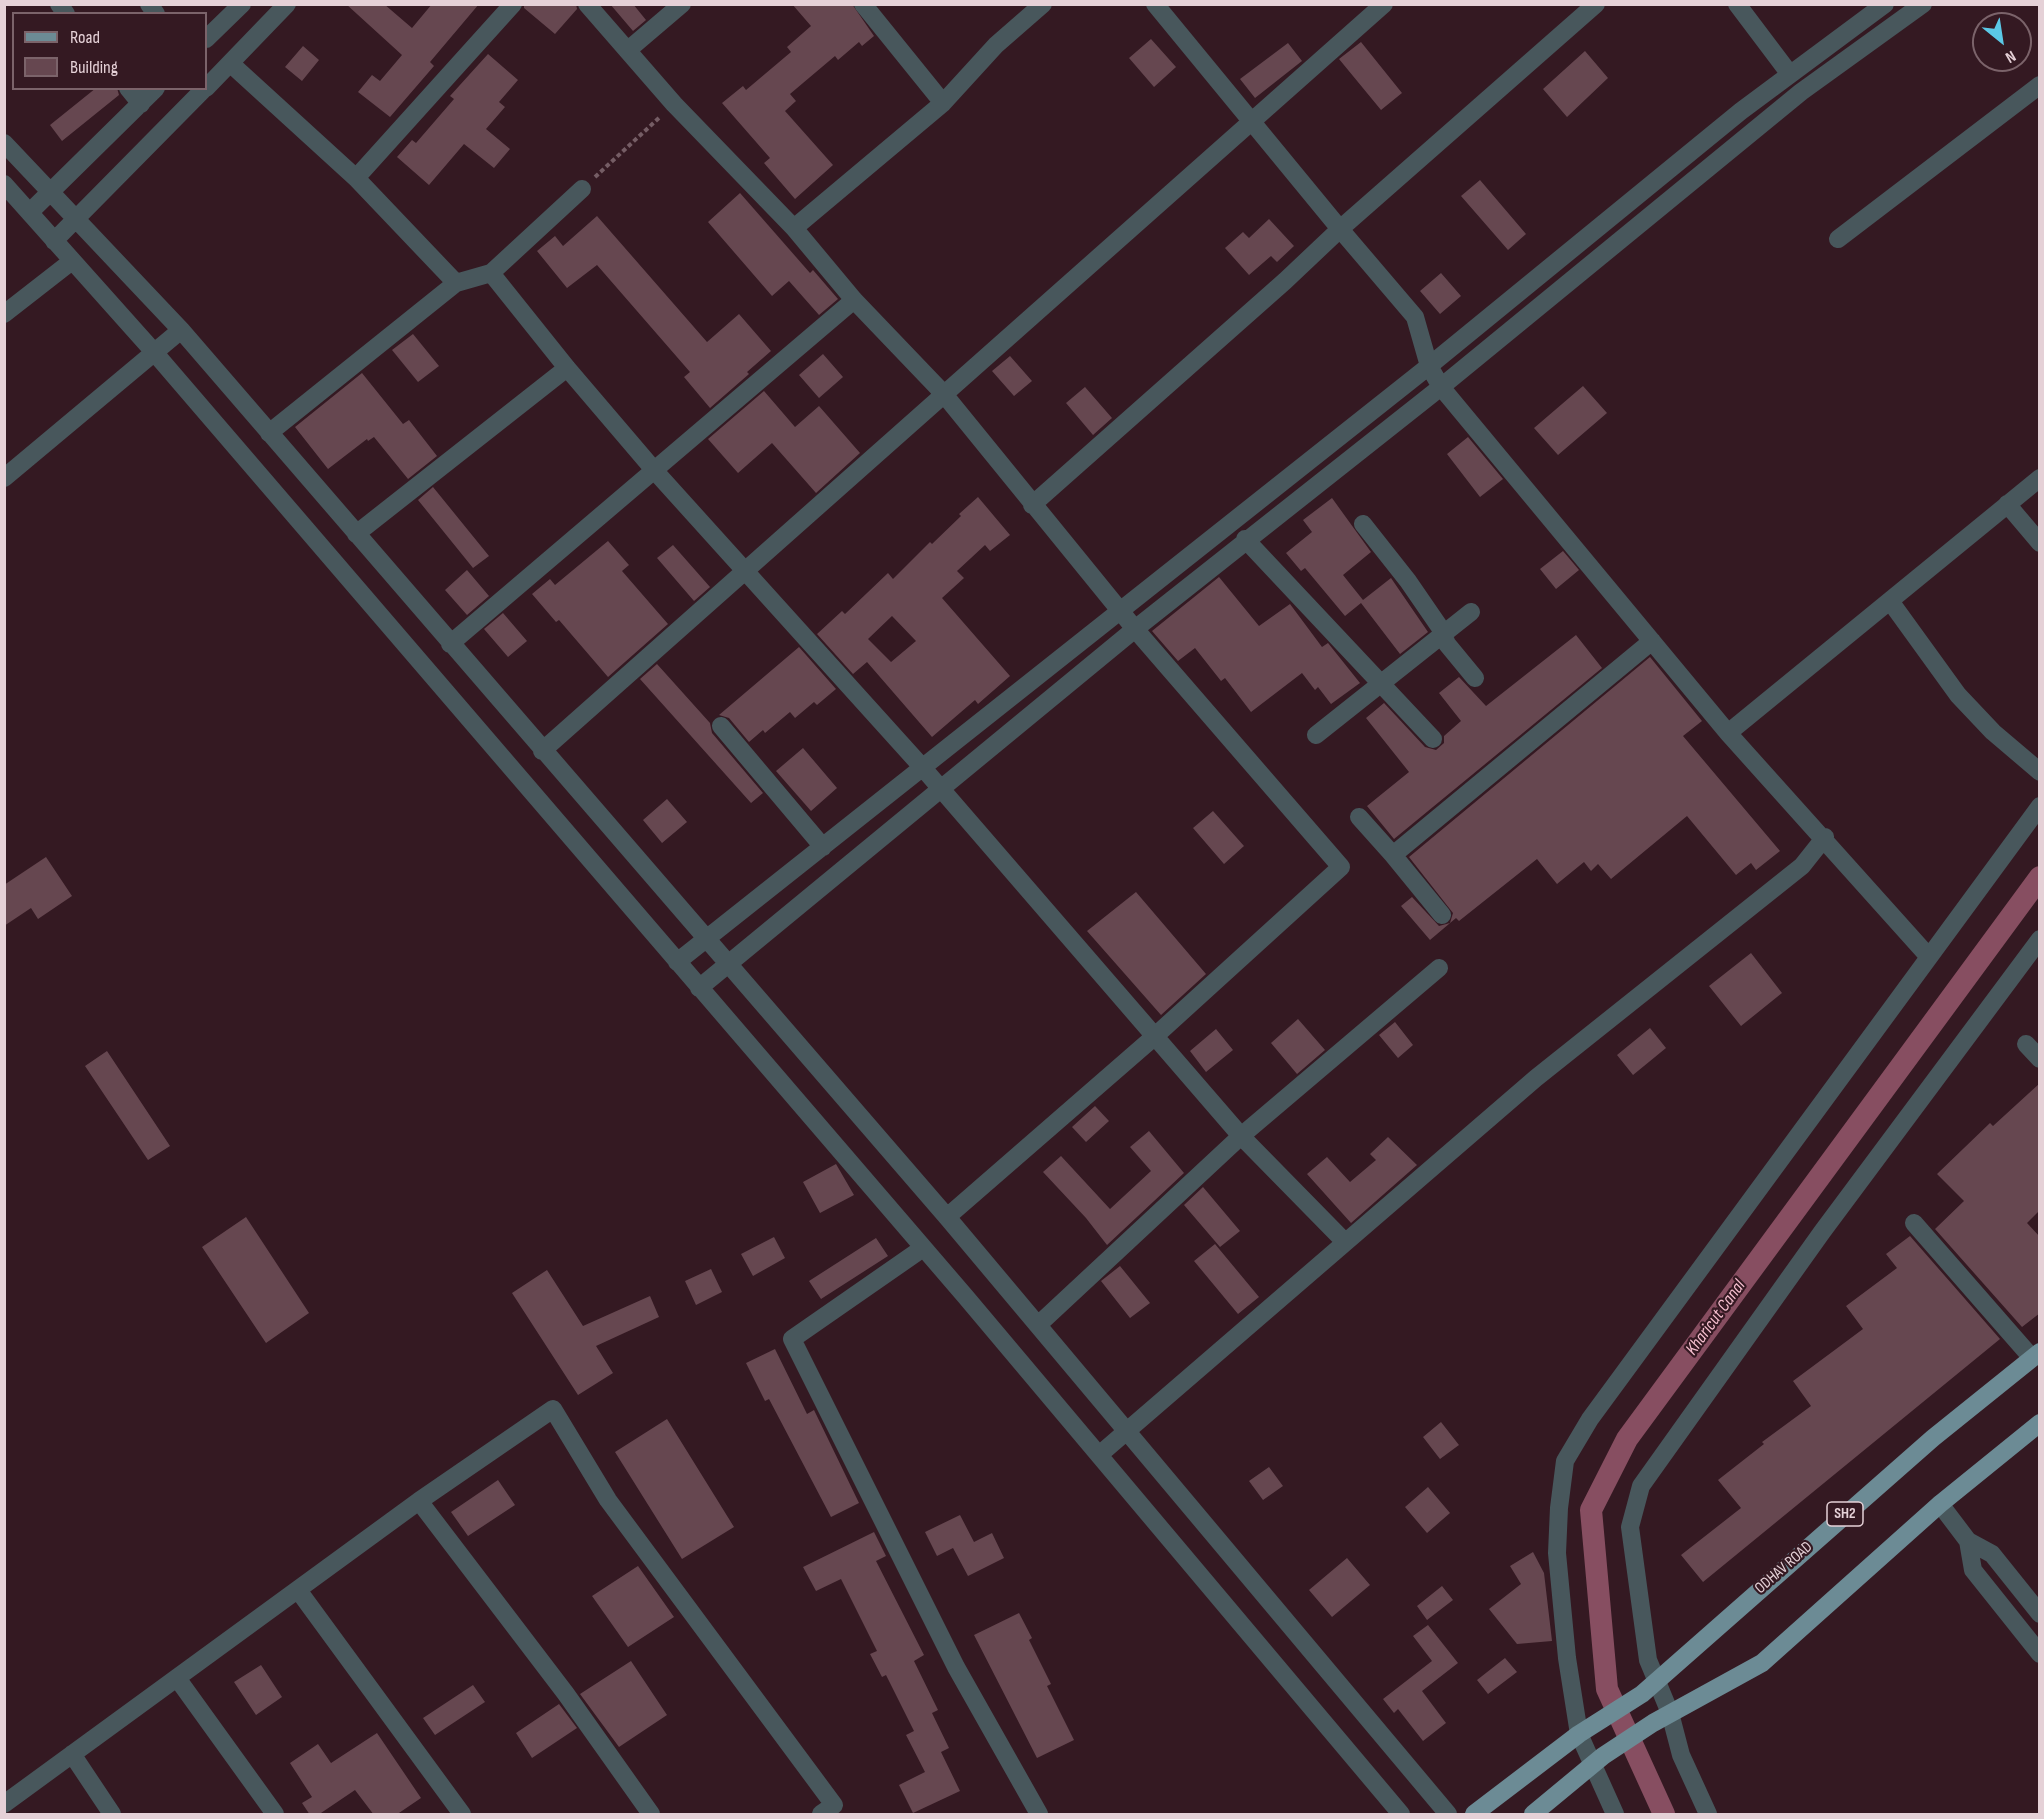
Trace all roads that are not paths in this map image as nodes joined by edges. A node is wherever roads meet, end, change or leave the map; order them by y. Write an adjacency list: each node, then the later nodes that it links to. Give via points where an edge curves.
1 (242, 4): 14 (street)
2 (287, 4): 16 (street)
3 (513, 4): 27 (street)
4 (587, 4): 15 (street)
5 (682, 4): 15 (street)
6 (864, 4): 23 (street)
7 (1043, 4): 23 (street, via 996,45)
8 (1155, 4): 25 (street)
9 (1384, 4): 25 (street)
10 (1596, 4): 34 (street)
11 (1737, 4): 17 (street)
12 (1885, 4): 17 (street)
13 (1923, 4): 46 (street, via 1801,92)
14 (207, 38)
15 (628, 50): 33 (street, via 674,104)
16 (230, 63): 19 (street); 27 (street)
17 (1789, 73): 44 (street)
18 (2040, 85): 35 (street)
19 (207, 86)
20 (130, 90): 24 (street)
21 (154, 90): 24 (street)
22 (203, 90): 32 (street)
23 (943, 103): 33 (street)
24 (141, 104): 30 (street)
25 (1252, 119): 34 (street); 47 (street)
26 (4, 143): 30 (street)
27 (356, 178): 39 (street)
28 (4, 184): 31 (street)
29 (582, 189): 38 (street)
30 (51, 192): 31 (street); 32 (street)
31 (31, 211): 36 (street)
32 (78, 219): 36 (street); 42 (street)
33 (794, 228): 40 (street)
34 (1340, 229): 44 (street, via 1415,317); 53 (street)
35 (1838, 239)
36 (54, 241): 37 (street)
37 (72, 261): 41 (street); 43 (street)
38 (491, 273): 39 (street); 45 (street)
39 (456, 283): 48 (street)
40 (854, 300): 47 (street); 49 (street)
41 (4, 314)
42 (181, 330): 43 (street); 48 (street)
43 (153, 352): 50 (street); 85 (street)
44 (1429, 366): 46 (street); 60 (street)
45 (567, 368): 49 (street); 55 (street)
46 (1441, 387): 56 (street); 64 (street)
47 (943, 393): 53 (street); 58 (street)
48 (269, 433): 55 (street)
49 (654, 470): 58 (street); 65 (street)
50 (4, 478)
51 (2040, 478): 52 (street)
52 (2007, 504): 57 (street); 59 (street)
53 (1032, 505): 60 (street)
54 (1363, 524): 63 (street)
55 (356, 534): 65 (street)
56 (1245, 539): 62 (street); 67 (street)
57 (2040, 543)
58 (746, 569): 72 (street); 73 (street)
59 (1890, 601): 69 (street); 74 (street, via 1958,695)
60 (1120, 611): 62 (street); 73 (street)
61 (1471, 612): 63 (street)
62 (1135, 629): 75 (street); 89 (street, via 1341,867)
63 (1442, 633): 66 (street); 67 (street)
64 (1652, 641): 69 (street); 80 (street)
65 (450, 644): 72 (street)
66 (1475, 678)
67 (1379, 682): 70 (street); 71 (street)
68 (721, 726): 79 (street)
69 (1728, 733): 78 (street)
70 (1316, 735)
71 (1433, 739)
72 (542, 751): 82 (street)
73 (923, 768): 75 (street); 79 (street)
74 (2040, 772)
75 (941, 789): 86 (street); 89 (street)
76 (2040, 806): 84 (street)
77 (1359, 818): 80 (street)
78 (1825, 837): 84 (street); 95 (street, via 1802,866 1536,1078)
79 (824, 847): 82 (street)
80 (1393, 855): 81 (street)
81 (1442, 915)
82 (706, 939): 85 (street); 86 (street)
83 (2040, 939): 109 (street, via 1821,1232 1641,1486 1630,1527)
84 (1929, 957): 111 (street, via 1590,1419 1565,1461 1557,1553)
85 (677, 962): 88 (street)
86 (728, 964): 88 (street); 93 (street)
87 (1439, 968): 92 (street)
88 (699, 988): 96 (street)
89 (1154, 1037): 92 (street); 93 (street)
90 (2026, 1044): 91 (street)
91 (2040, 1059)
92 (1241, 1136): 95 (street); 97 (street)
93 (947, 1217): 97 (street)
94 (1914, 1223): 98 (street)
95 (1345, 1242): 100 (street)
96 (923, 1248): 101 (street); 120 (street, via 792,1338 956,1667)
97 (1038, 1325): 100 (street)
98 (2036, 1355): 109 (main road, ODHAV ROAD / SH2, via 1933,1438)
99 (2040, 1424): 103 (main road)
100 (1126, 1430): 101 (street); 122 (street)
101 (1099, 1455): 121 (street)
102 (419, 1501): 105 (street); 118 (street, via 566,1694); 119 (street, via 553,1409 608,1500 834,1805)
103 (1940, 1504): 104 (street); 110 (main road, via 1762,1663)
104 (1968, 1541): 106 (street, via 1992,1554); 107 (street, via 1972,1570)
105 (298, 1590): 108 (street); 117 (street)
106 (2040, 1614)
107 (2040, 1654)
108 (177, 1678): 112 (street); 116 (street)
109 (1649, 1688): 110 (street); 111 (main road, SH2)
110 (1670, 1713): 113 (main road); 126 (street, via 1681,1755)
111 (1579, 1734): 113 (street); 123 (main road, SH2)
112 (72, 1755): 114 (street); 115 (street)
113 (1598, 1761): 124 (main road); 125 (street)
114 (4, 1804)
115 (112, 1815)
116 (275, 1815)
117 (462, 1815)
118 (651, 1815)
119 (821, 1815)
120 (1039, 1815)
121 (1401, 1815)
122 (1448, 1815)
123 (1474, 1815)
124 (1533, 1815)
125 (1616, 1815)
126 (1708, 1815)

